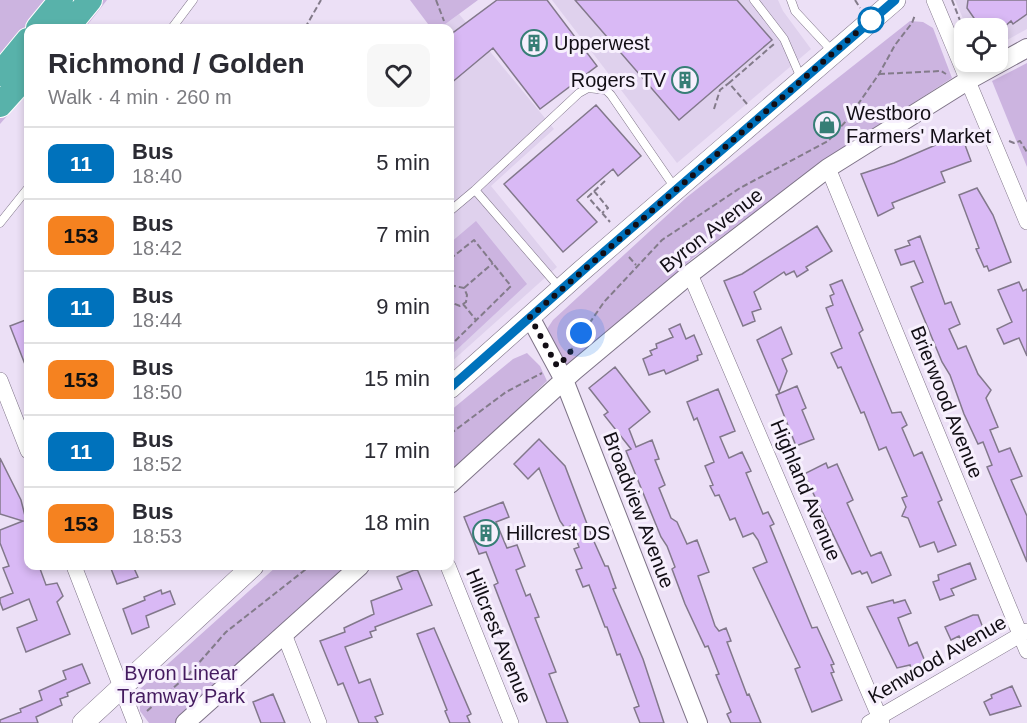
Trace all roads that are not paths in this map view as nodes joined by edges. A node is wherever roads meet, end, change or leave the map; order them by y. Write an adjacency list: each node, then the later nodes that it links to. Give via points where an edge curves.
1 (74, 0): 7 (highway); 8 (lane); 9 (highway)
2 (193, 0): 10 (lane)
3 (754, 0): 20 (lane, via 784,39)
4 (791, 0): 14 (lane, via 795,11)
5 (895, 0): 14 (main road)
6 (934, 0): 11 (street)
7 (43, 24)
8 (52, 24)
9 (68, 24)
10 (175, 24)
11 (954, 28)
12 (24, 45): 17 (highway)
13 (1027, 48): 19 (street, Byron Avenue)
14 (833, 53): 20 (main road)
15 (24, 56): 21 (lane)
16 (959, 72): 19 (street)
17 (0, 74)
18 (24, 78): 22 (highway)
19 (959, 79): 23 (street, Byron Avenue); 28 (street)
20 (802, 80): 24 (main road)
21 (0, 83)
22 (0, 105)
23 (828, 168): 30 (street, Byron Avenue); 42 (street, Brierwood Avenue)
24 (676, 189): 25 (lane, via 606,90 588,88 570,100); 31 (main road)
25 (475, 190): 27 (lane); 31 (lane)
26 (24, 193): 29 (lane)
27 (454, 208)
28 (1026, 220)
29 (0, 223)
30 (690, 273): 33 (street, Byron Avenue); 46 (street, Highland Avenue)
31 (560, 290): 32 (main road)
32 (530, 317): 33 (street, Broadview Avenue); 35 (main road)
33 (560, 373): 37 (street, Byron Avenue); 52 (street, Broadview Avenue)
34 (0, 380): 36 (street)
35 (454, 384)
36 (24, 441)
37 (454, 480)
38 (76, 570): 45 (street)
39 (249, 570): 45 (main road)
40 (356, 570): 43 (street)
41 (449, 570): 51 (street, Hillcrest Avenue)
42 (1024, 633): 44 (street, Brierwood Avenue); 46 (street, Kenwood Avenue)
43 (284, 634): 49 (street); 50 (street)
44 (1027, 651)
45 (122, 687): 47 (street); 48 (main road)
46 (877, 721)
47 (135, 722)
48 (83, 723)
49 (185, 723)
50 (319, 723)
51 (511, 723)
52 (698, 723)

